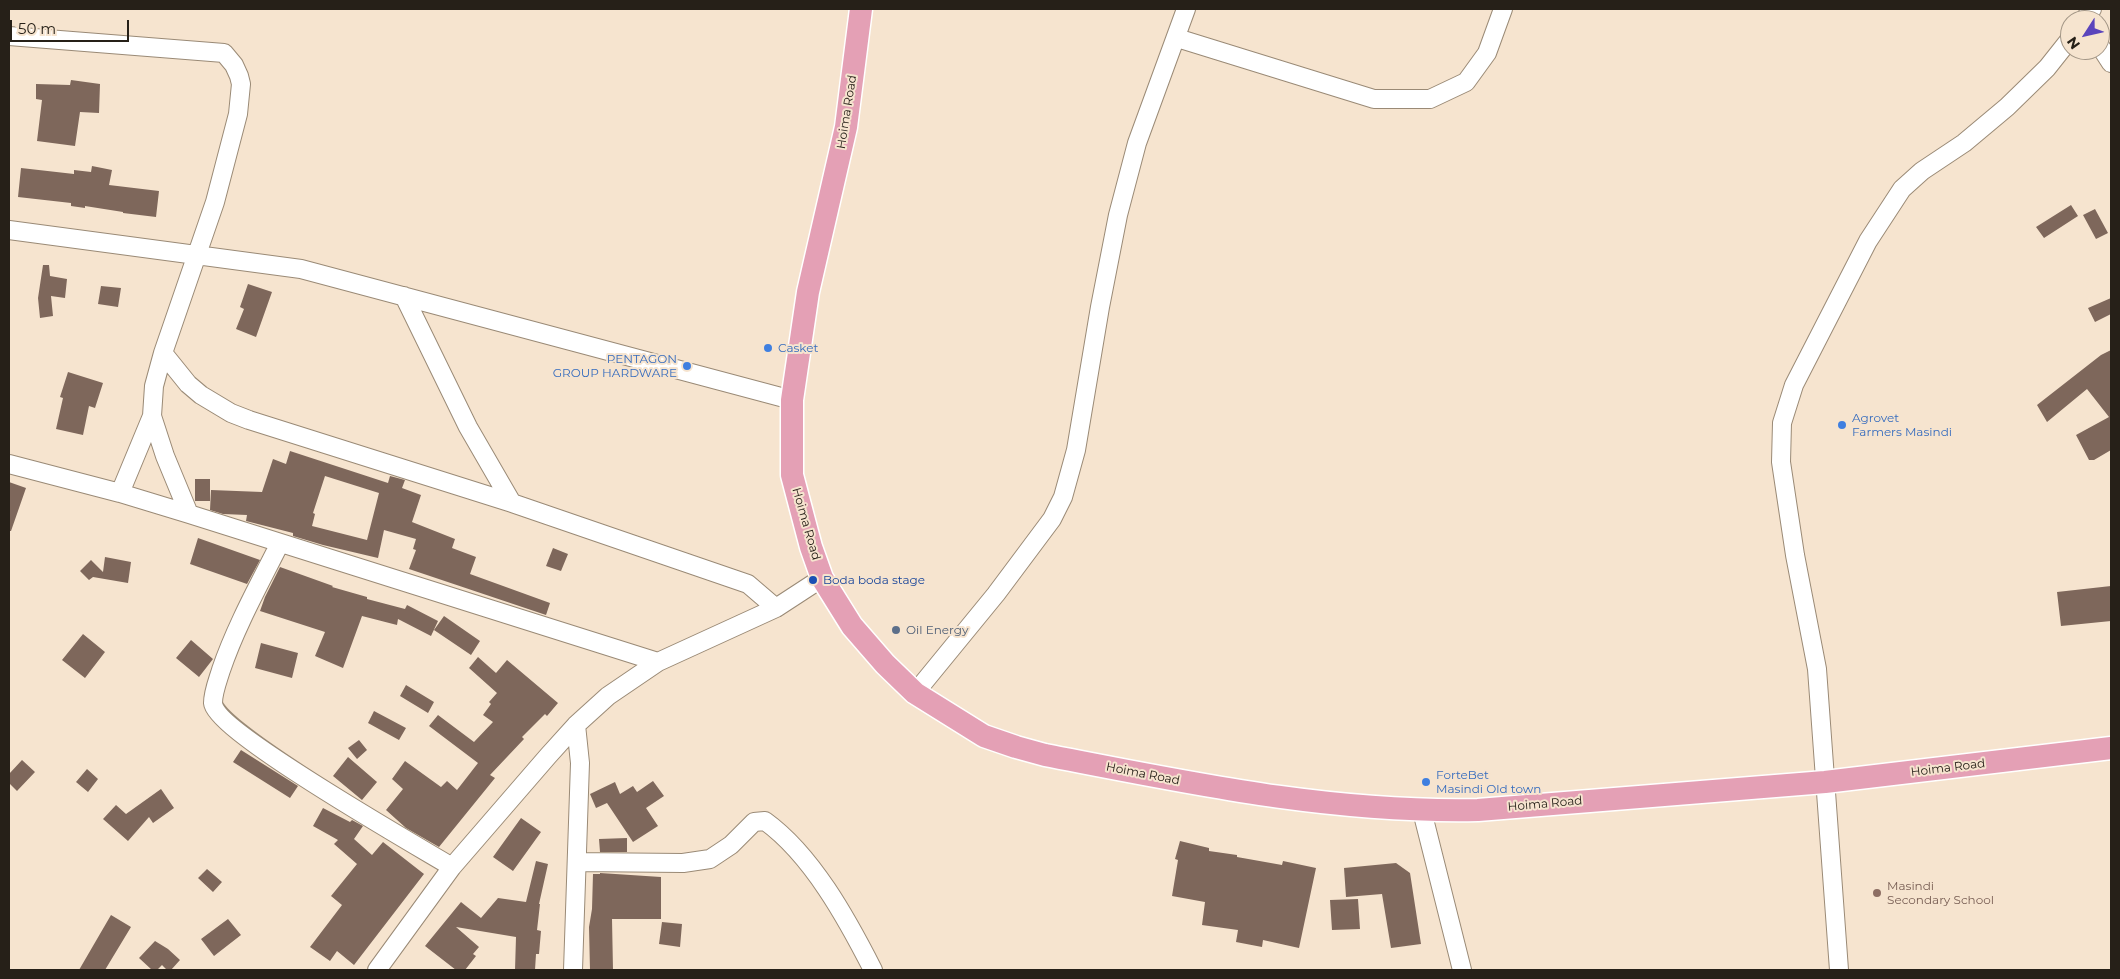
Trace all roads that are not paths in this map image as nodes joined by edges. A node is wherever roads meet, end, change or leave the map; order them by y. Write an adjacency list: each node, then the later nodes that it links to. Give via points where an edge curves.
1 (861, 9): 11 (main road, Hoima Road, via 846,127 808,292)
2 (1186, 9): 5 (street)
3 (1504, 9): 5 (street, via 1487,53 1466,82 1430,99 1374,100)
4 (9, 36): 8 (street, via 224,53 230,59 241,84 238,114 215,202)
5 (1177, 38): 21 (street, via 1137,143 1118,215 1076,450 1063,497 1052,519 996,594)
6 (2060, 52): 24 (street, via 2008,107 1902,189 1868,241 1786,406 1781,462 1817,669)
7 (9, 230): 8 (street)
8 (195, 255): 9 (street, via 301,269); 10 (street)
9 (404, 296): 11 (street); 15 (street, via 468,427)
10 (163, 352): 12 (street, via 154,386); 15 (street, via 188,384 231,413)
11 (792, 400): 18 (main road, Hoima Road, via 792,475)
12 (152, 416): 14 (street); 16 (street)
13 (9, 464): 14 (street)
14 (120, 493): 16 (street)
15 (512, 503): 19 (street, via 748,584)
16 (189, 514): 17 (street)
17 (280, 543): 20 (street); 27 (street, via 231,641 214,691 216,710 239,732 347,805)
18 (822, 578): 19 (street); 21 (main road, Hoima Road, via 852,626)
19 (776, 608): 20 (street)
20 (658, 662): 22 (street, via 608,696)
21 (915, 693): 25 (main road, Hoima Road, via 984,736 1045,755 1227,790 1330,804)
22 (576, 725): 26 (street, via 580,763); 27 (street)
23 (2111, 748): 24 (main road, Hoima Road)
24 (1825, 782): 25 (main road, Hoima Road, via 1478,810); 32 (street)
25 (1422, 811): 31 (street)
26 (577, 862): 29 (street); 30 (street, via 683,863 710,859 752,823 765,821 802,857 840,909)
27 (452, 867): 28 (street)
28 (377, 970)
29 (573, 970)
30 (873, 970)
31 (1462, 970)
32 (1839, 970)

